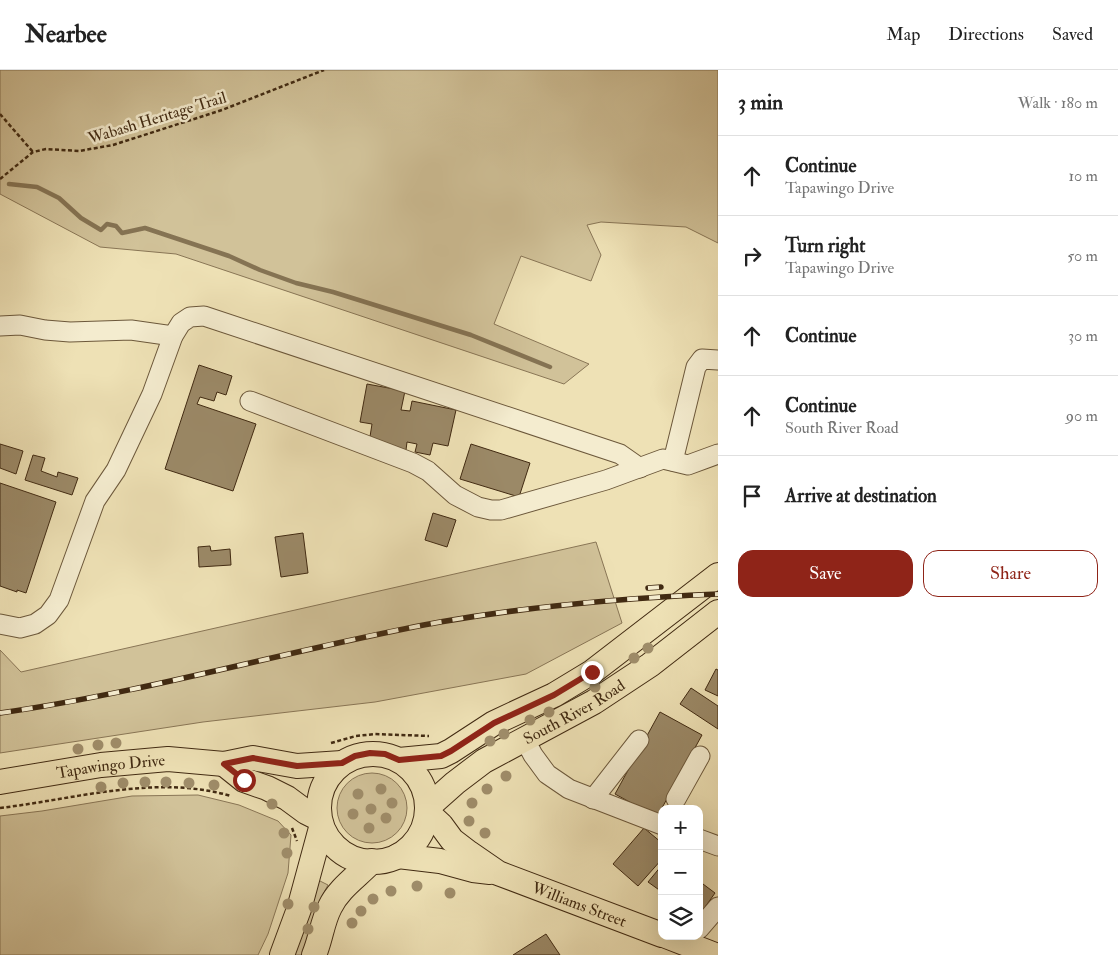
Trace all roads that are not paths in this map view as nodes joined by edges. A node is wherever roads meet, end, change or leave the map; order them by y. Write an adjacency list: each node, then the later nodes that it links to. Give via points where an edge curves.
1 (0, 326): 2 (street, via 20,325 70,332 131,330)
2 (173, 336): 7 (street, via 181,323 190,317 204,316 620,454); 10 (street, via 144,411 116,470 95,501 59,600 48,615 35,624 20,628)
3 (718, 360): 6 (street, via 702,359 696,367)
4 (250, 401): 7 (street, via 413,463 428,471 455,495 491,510 524,504)
5 (718, 454): 6 (street, via 688,465)
6 (673, 461): 7 (street, via 663,459)
7 (640, 468)
8 (718, 575): 14 (main road, South River Road, via 592,672 554,695 494,723 441,756)
9 (718, 612): 11 (main road, South River Road, via 650,665 594,702)
10 (0, 624)
11 (525, 740): 18 (street, via 548,774 569,789); 20 (main road, South River Road, via 484,761 455,783)
12 (639, 740): 18 (street)
13 (700, 756): 19 (street)
14 (399, 760): 15 (main road, via 385,754 370,753); 20 (main road, via 414,772 424,788)
15 (342, 763): 16 (main road, Tapawingo Drive, via 297,766 253,758); 21 (main road, via 330,774 323,788 319,802)
16 (224, 764): 17 (main road, Tapawingo Drive, via 168,759 111,764); 21 (main road, via 244,780 287,798)
17 (0, 782)
18 (593, 799): 22 (street)
19 (676, 799)
20 (428, 810): 25 (main road, via 413,844); 27 (main road, Williams Street, via 452,840)
21 (320, 823): 26 (main road, via 329,841 341,852 355,859); 32 (main road, via 299,909)
22 (658, 823)
23 (703, 840): 24 (street)
24 (718, 846)
25 (398, 856): 26 (main road); 27 (main road, Williams Street)
26 (372, 861): 33 (main road, via 330,905)
27 (498, 873): 30 (main road, Williams Street)
28 (718, 907): 29 (street)
29 (703, 922)
30 (658, 933)
31 (684, 940): 34 (main road)
32 (282, 955)
33 (314, 955)
34 (715, 955)

